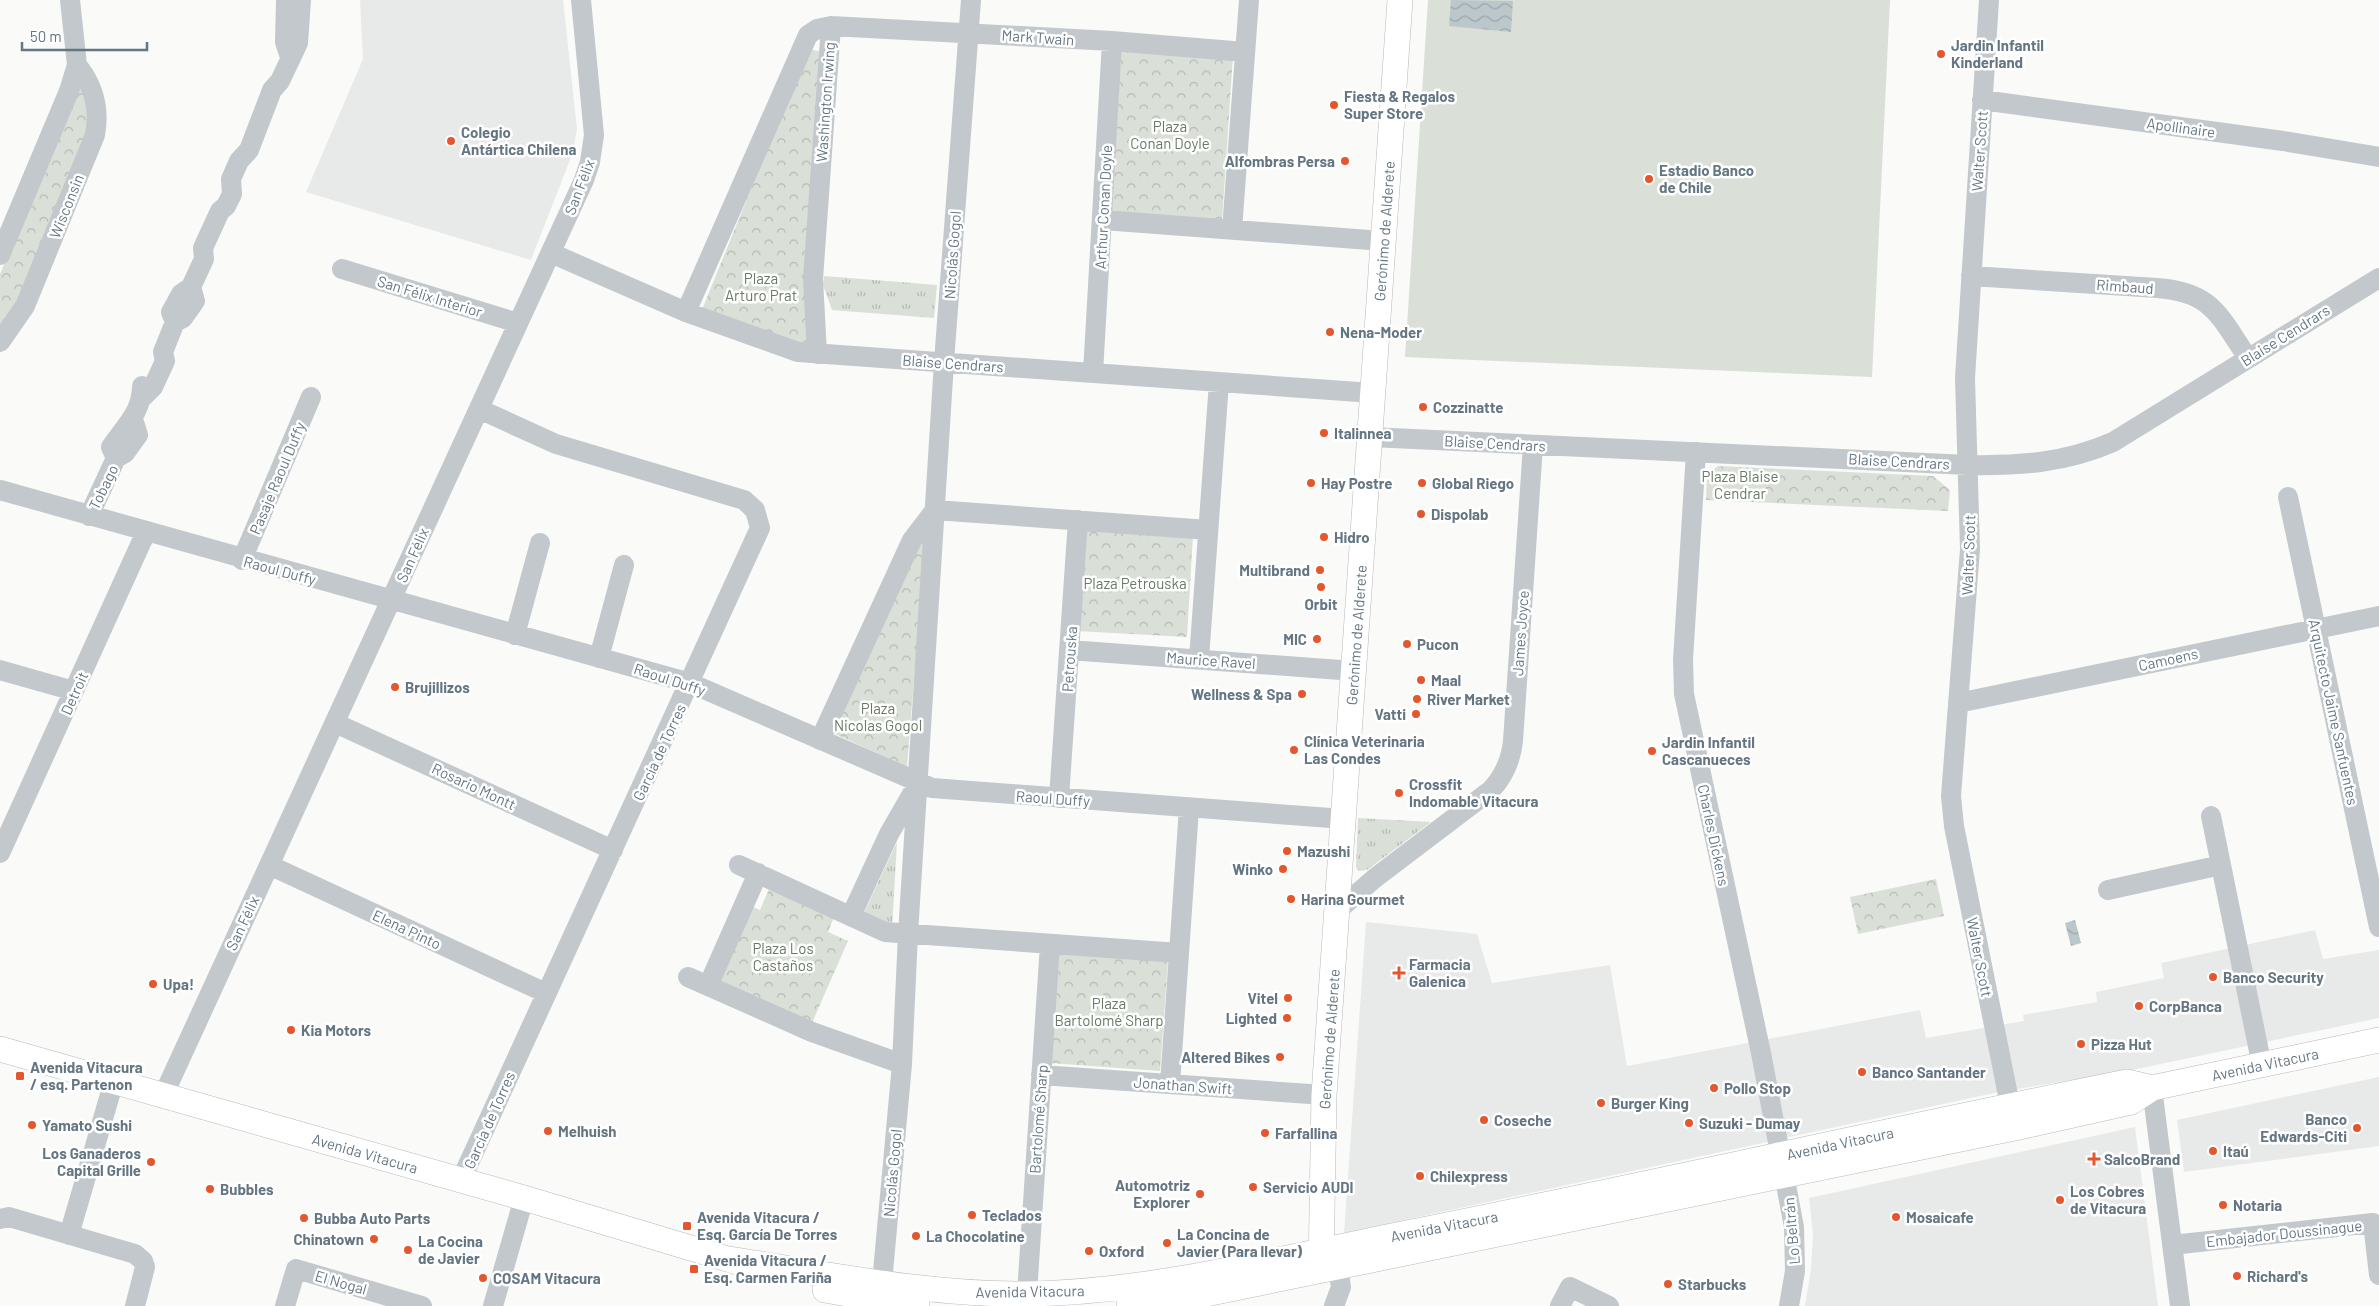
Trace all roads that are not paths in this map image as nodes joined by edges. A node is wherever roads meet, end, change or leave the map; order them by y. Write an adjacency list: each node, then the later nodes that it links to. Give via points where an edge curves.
1 (70, 0): 14 (street, Wisconsin)
2 (286, 0): 13 (street, via 285,42)
3 (301, 0): 13 (street, Tobago, via 298,43)
4 (581, 0): 20 (street, San Félix, via 594,135 592,153 584,180)
5 (971, 0): 10 (street, Nicolás Gogol)
6 (1249, 0): 12 (street)
7 (1400, 0): 19 (main road, Gerónimo de Alderete)
8 (1989, 0): 15 (street, Walter Scott)
9 (831, 26): 10 (street, Mark Twain); 25 (street, Washington Irwing, via 808,35); 28 (street, Washington Irwing, via 813,279)
10 (969, 32): 11 (street, Mark Twain); 30 (street, Nicolás Gogol)
11 (1112, 41): 12 (street, Mark Twain); 17 (street, Arthur Conan Doyle)
12 (1245, 52): 18 (street)
13 (290, 57): 43 (street, Tobago, via 280,81 272,90 249,150 239,160 231,179 229,200 220,211 203,248 204,259 192,287 182,294 172,312 175,322 163,352 155,356 142,384 142,398 133,419 111,447 116,458)
14 (77, 65): 21 (street, Wisconsin); 27 (street, Wisconsin, via 96,98 98,123 95,135 25,306)
15 (1982, 100): 16 (street, Apollinaire); 23 (street, Walter Scott)
16 (2379, 157)
17 (1102, 220): 18 (street); 31 (street, Arthur Conan Doyle)
18 (1232, 230): 19 (street)
19 (1383, 242): 33 (main road, Gerónimo de Alderete)
20 (551, 254): 25 (street, Blaise Cendrars); 26 (street, San Félix)
21 (0, 255)
22 (342, 269): 26 (street, San Félix Interior)
23 (1970, 276): 29 (street, Rimbaud, via 2187,292 2213,308); 39 (street, Walter Scott, via 1965,378)
24 (2379, 278): 29 (street, Blaise Cendrars)
25 (686, 312): 28 (street, Blaise Cendrars, via 798,352)
26 (518, 323): 35 (street, San Félix)
27 (0, 342)
28 (817, 354): 30 (street, Blaise Cendrars)
29 (2248, 358): 39 (street, Blaise Cendrars, via 2130,432 2095,450 2028,465)
30 (944, 362): 31 (street, Blaise Cendrars); 42 (street, Nicolás Gogol)
31 (1093, 373): 32 (street, Blaise Cendrars)
32 (1219, 382): 33 (street, Blaise Cendrars); 45 (street)
33 (1373, 393): 36 (main road, Gerónimo de Alderete)
34 (311, 397): 48 (street, Pasaje Raoul Duffy)
35 (479, 409): 50 (street, San Félix); 59 (street, García de Torres, via 556,444 744,500 755,510 760,522 759,534)
36 (1370, 437): 37 (street, Blaise Cendrars); 58 (main road, Gerónimo de Alderete)
37 (1533, 444): 38 (street, Blaise Cendrars); 76 (street, James Joyce, via 1514,741 1509,762 1491,790)
38 (1696, 452): 39 (street, Blaise Cendrars); 98 (street, Charles Dickens, via 1683,660 1684,694)
39 (1968, 465): 61 (street, Walter Scott, via 1970,549)
40 (0, 490): 43 (street, Raoul Duffy)
41 (2288, 497): 52 (street, Arquitecto Jaime Sanfuentes)
42 (935, 510): 44 (street); 63 (street, via 912,540); 64 (street, Nicolás Gogol)
43 (89, 516): 46 (street, Raoul Duffy)
44 (1078, 520): 45 (street); 54 (street, Petrouska)
45 (1208, 530): 56 (street)
46 (146, 532): 48 (street, Raoul Duffy); 60 (street, Detroit)
47 (540, 544): 53 (street)
48 (242, 560): 50 (street, Raoul Duffy)
49 (624, 565): 55 (street)
50 (392, 601): 53 (street, Raoul Duffy); 62 (street, San Félix)
51 (2379, 616): 52 (street, Camoens)
52 (2317, 628): 61 (street, Camoens); 80 (street, Arquitecto Jaime Sanfuentes)
53 (515, 635): 55 (street, Raoul Duffy)
54 (1069, 650): 56 (street, Maurice Ravel); 65 (street, Petrouska)
55 (599, 658): 59 (street, Raoul Duffy)
56 (1199, 659): 58 (street, Maurice Ravel)
57 (0, 670): 60 (street)
58 (1354, 671): 68 (main road, Gerónimo de Alderete)
59 (690, 683): 63 (street, Raoul Duffy); 69 (street, García de Torres)
60 (74, 691): 70 (street, Detroit)
61 (1958, 703): 97 (street, Walter Scott, via 1951,783 1954,826)
62 (335, 722): 69 (street, Rosario Montt); 72 (street, San Félix)
63 (820, 740): 64 (street, Raoul Duffy)
64 (918, 783): 65 (street, Raoul Duffy, via 945,790); 79 (street, Nicolás Gogol, via 889,834); 81 (street, Nicolás Gogol)
65 (1059, 798): 66 (street, Raoul Duffy)
66 (1189, 808): 68 (street, Raoul Duffy); 83 (street)
67 (2211, 816): 71 (street)
68 (1344, 819): 75 (main road, Gerónimo de Alderete)
69 (613, 850): 86 (street, García de Torres)
70 (0, 853)
71 (2221, 864): 77 (street); 90 (street)
72 (269, 865): 86 (street, Elena Pinto); 96 (street, San Félix)
73 (739, 865): 74 (street)
74 (758, 873): 79 (street); 85 (street)
75 (1339, 878): 76 (street, via 1356,881); 78 (main road, Gerónimo de Alderete)
76 (1375, 878): 78 (street, James Joyce)
77 (2108, 890)
78 (1337, 910): 95 (main road, Gerónimo de Alderete)
79 (850, 916): 81 (street, via 885,932)
80 (2379, 927)
81 (908, 934): 82 (street); 89 (street, Nicolás Gogol)
82 (1050, 944): 83 (street); 91 (street, Bartolomé Sharp)
83 (1179, 953): 93 (street)
84 (688, 977): 85 (street)
85 (708, 986): 89 (street, via 812,1032)
86 (546, 993): 99 (street, García de Torres)
87 (2379, 1040): 90 (main road, Avenida Vitacura)
88 (0, 1049): 92 (main road, Avenida Vitacura)
89 (902, 1064): 107 (street, Nicolás Gogol)
90 (2262, 1066): 94 (main road, Avenida Vitacura)
91 (1042, 1075): 93 (street, Jonathan Swift); 108 (street, Bartolomé Sharp)
92 (114, 1081): 96 (main road, Avenida Vitacura); 102 (street)
93 (1170, 1084): 95 (street, Jonathan Swift)
94 (2152, 1088): 97 (main road, Avenida Vitacura, via 2127,1082); 98 (main road, Avenida Vitacura, via 2131,1102); 103 (street)
95 (1324, 1095): 105 (main road, Gerónimo de Alderete)
96 (163, 1096): 99 (main road, Avenida Vitacura)
97 (2010, 1105): 98 (main road, Avenida Vitacura)
98 (1783, 1166): 105 (main road, Avenida Vitacura); 118 (street, Lo Beltrán, via 1795,1249)
99 (461, 1180): 100 (main road, Avenida Vitacura)
100 (524, 1198): 104 (main road, Avenida Vitacura); 113 (street)
101 (0, 1219): 102 (street, via 9,1217)
102 (69, 1235): 110 (street, via 135,1254 143,1261 145,1272)
103 (2172, 1246): 106 (street, Embajador Doussinague, via 2373,1223); 119 (street)
104 (729, 1259): 107 (main road, Avenida Vitacura); 109 (main road, Avenida Vitacura, via 813,1287)
105 (1327, 1262): 108 (main road, Avenida Vitacura); 114 (main road, Avenida Vitacura, via 1196,1296); 115 (street, via 1341,1287)
106 (2379, 1274)
107 (882, 1283): 109 (main road, Avenida Vitacura)
108 (1038, 1298): 109 (main road, Avenida Vitacura, via 970,1292)
109 (915, 1300)
110 (135, 1306)
111 (285, 1306): 112 (street, El Nogal, via 296,1269)
112 (422, 1306)
113 (493, 1306)
114 (1129, 1306)
115 (1334, 1306)
116 (1560, 1306): 117 (street, via 1570,1287)
117 (1608, 1306)
118 (1789, 1306)
119 (2180, 1306)

